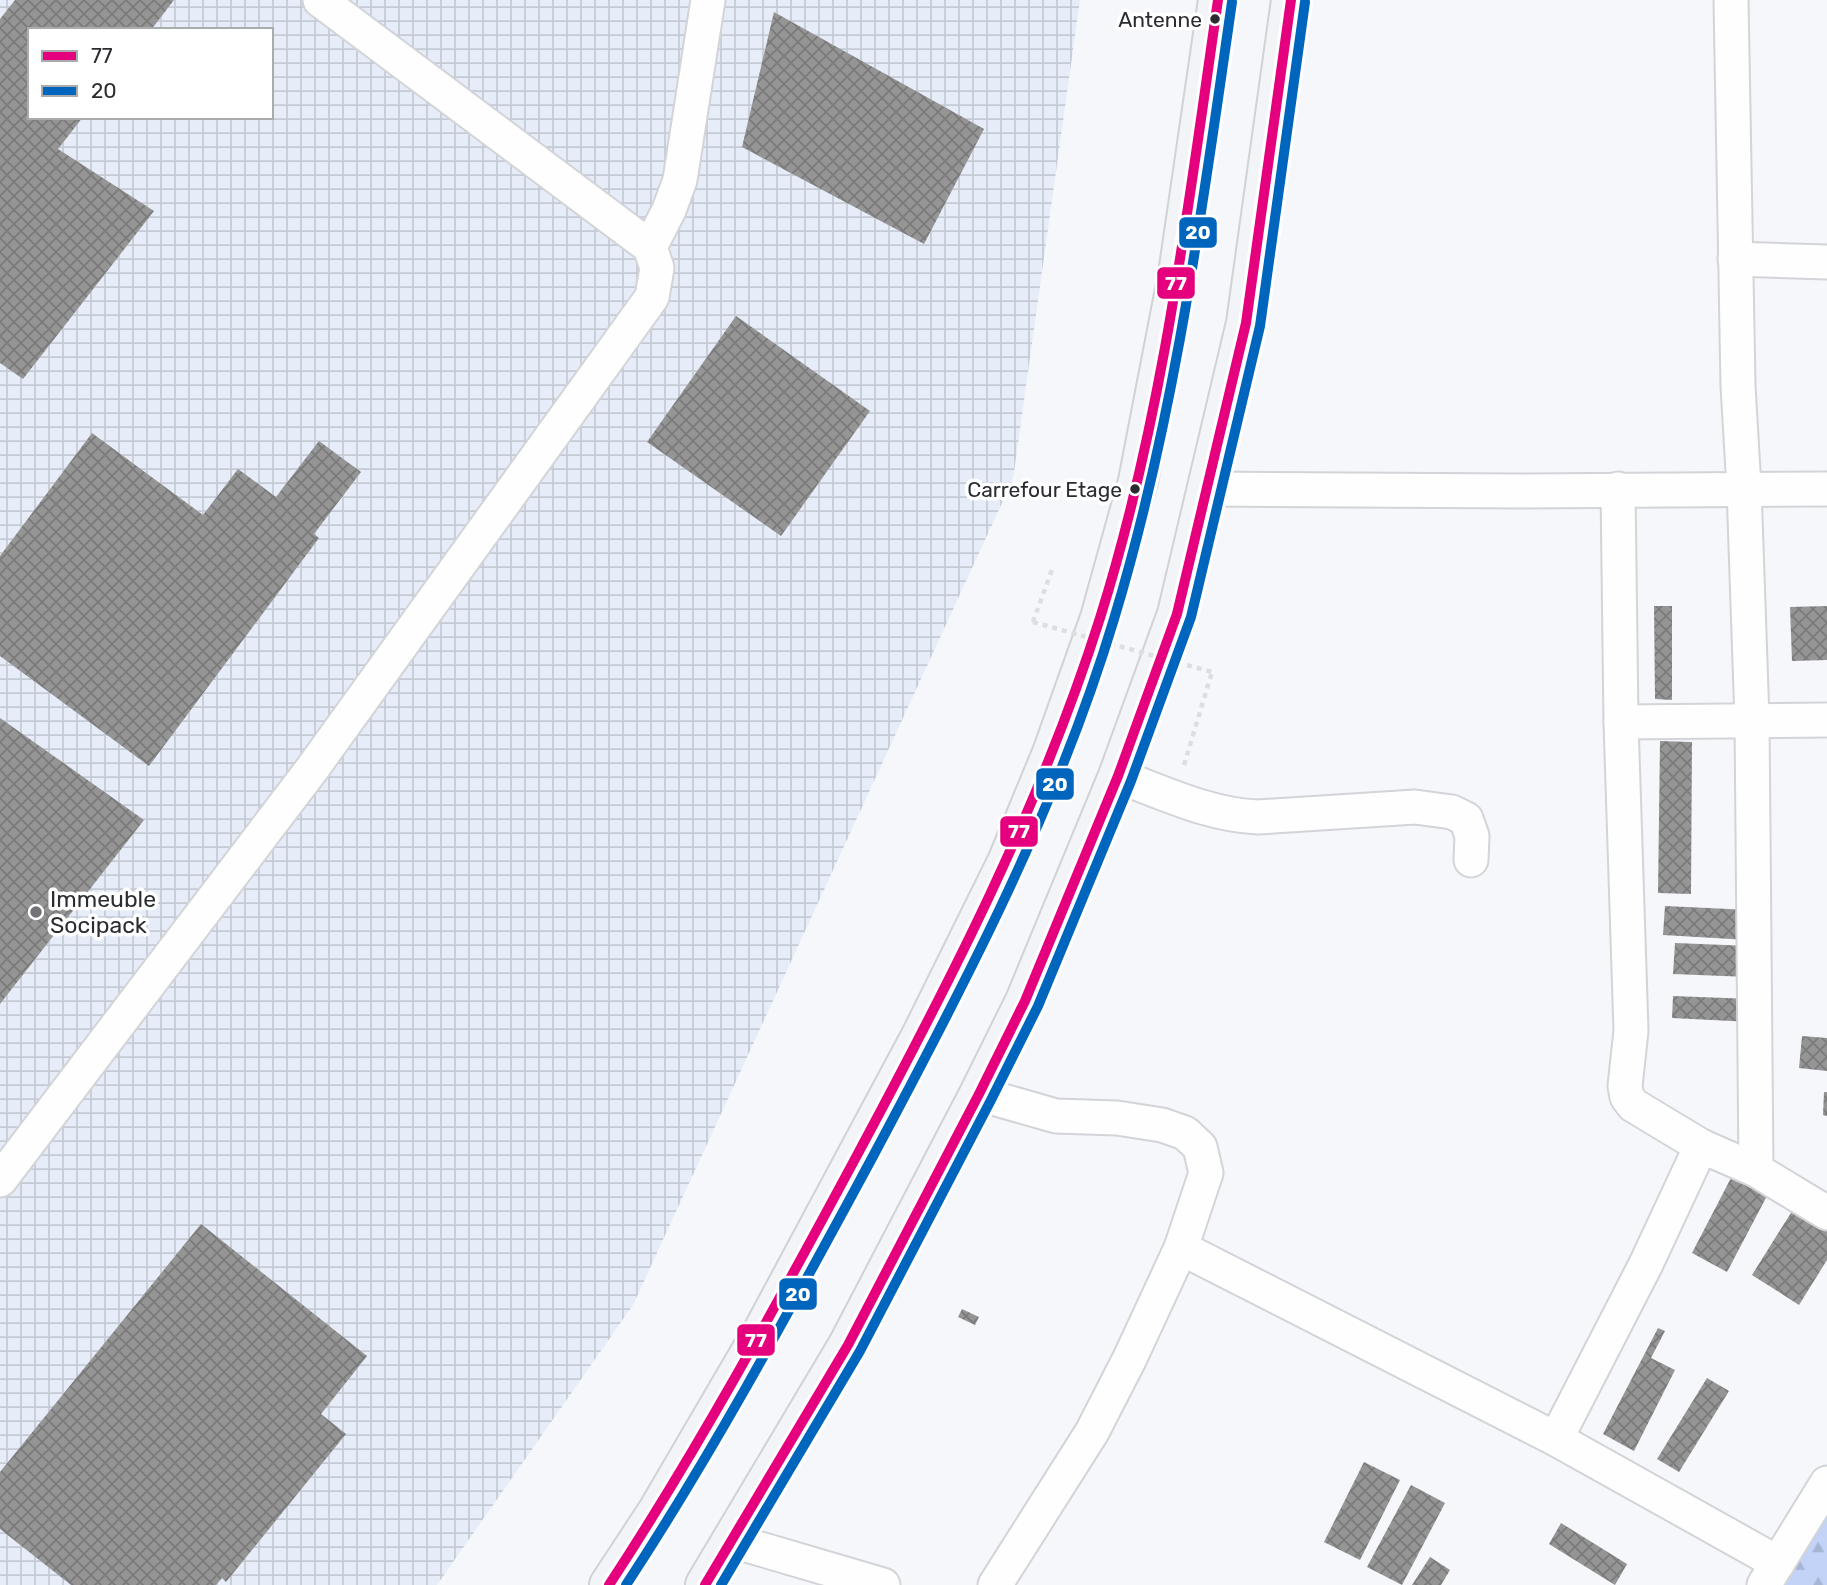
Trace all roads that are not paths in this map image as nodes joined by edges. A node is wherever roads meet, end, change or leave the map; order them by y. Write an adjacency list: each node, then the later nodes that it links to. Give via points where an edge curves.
1 (320, 0): 6 (street)
2 (708, 0): 6 (street, via 680,180)
3 (1218, 0): 28 (main road, via 1178,274 1138,481 1100,618 1052,753 1007,862 915,1048 764,1329 657,1512)
4 (1291, 0): 10 (main road, via 1246,323)
5 (1731, 0): 7 (street)
6 (650, 247): 21 (street, via 657,268 652,297 312,769)
7 (1735, 259): 8 (street); 9 (street)
8 (1827, 262)
9 (1744, 488): 11 (street); 12 (street); 13 (street)
10 (1208, 489): 11 (street); 16 (main road, via 1177,614)
11 (1618, 489): 15 (street)
12 (1827, 489)
13 (1752, 720): 14 (street); 15 (street); 20 (street)
14 (1827, 720)
15 (1621, 722): 19 (street, via 1630,1031 1627,1097)
16 (1118, 776): 17 (street, via 1236,816 1415,807 1452,811 1466,819 1472,836); 18 (main road, via 1025,1001)
17 (1471, 860)
18 (979, 1094): 23 (street, via 1056,1116 1117,1118 1185,1133 1200,1147 1206,1173); 26 (main road, via 848,1345)
19 (1701, 1146): 20 (street); 24 (street)
20 (1756, 1170): 22 (street)
21 (0, 1180)
22 (1827, 1213)
23 (1181, 1248): 24 (street); 31 (street, via 1092,1432)
24 (1556, 1439): 27 (street)
25 (1827, 1483): 27 (street)
26 (733, 1541): 29 (main road); 30 (street)
27 (1771, 1574)
28 (608, 1585)
29 (705, 1585)
30 (883, 1585)
31 (995, 1585)

